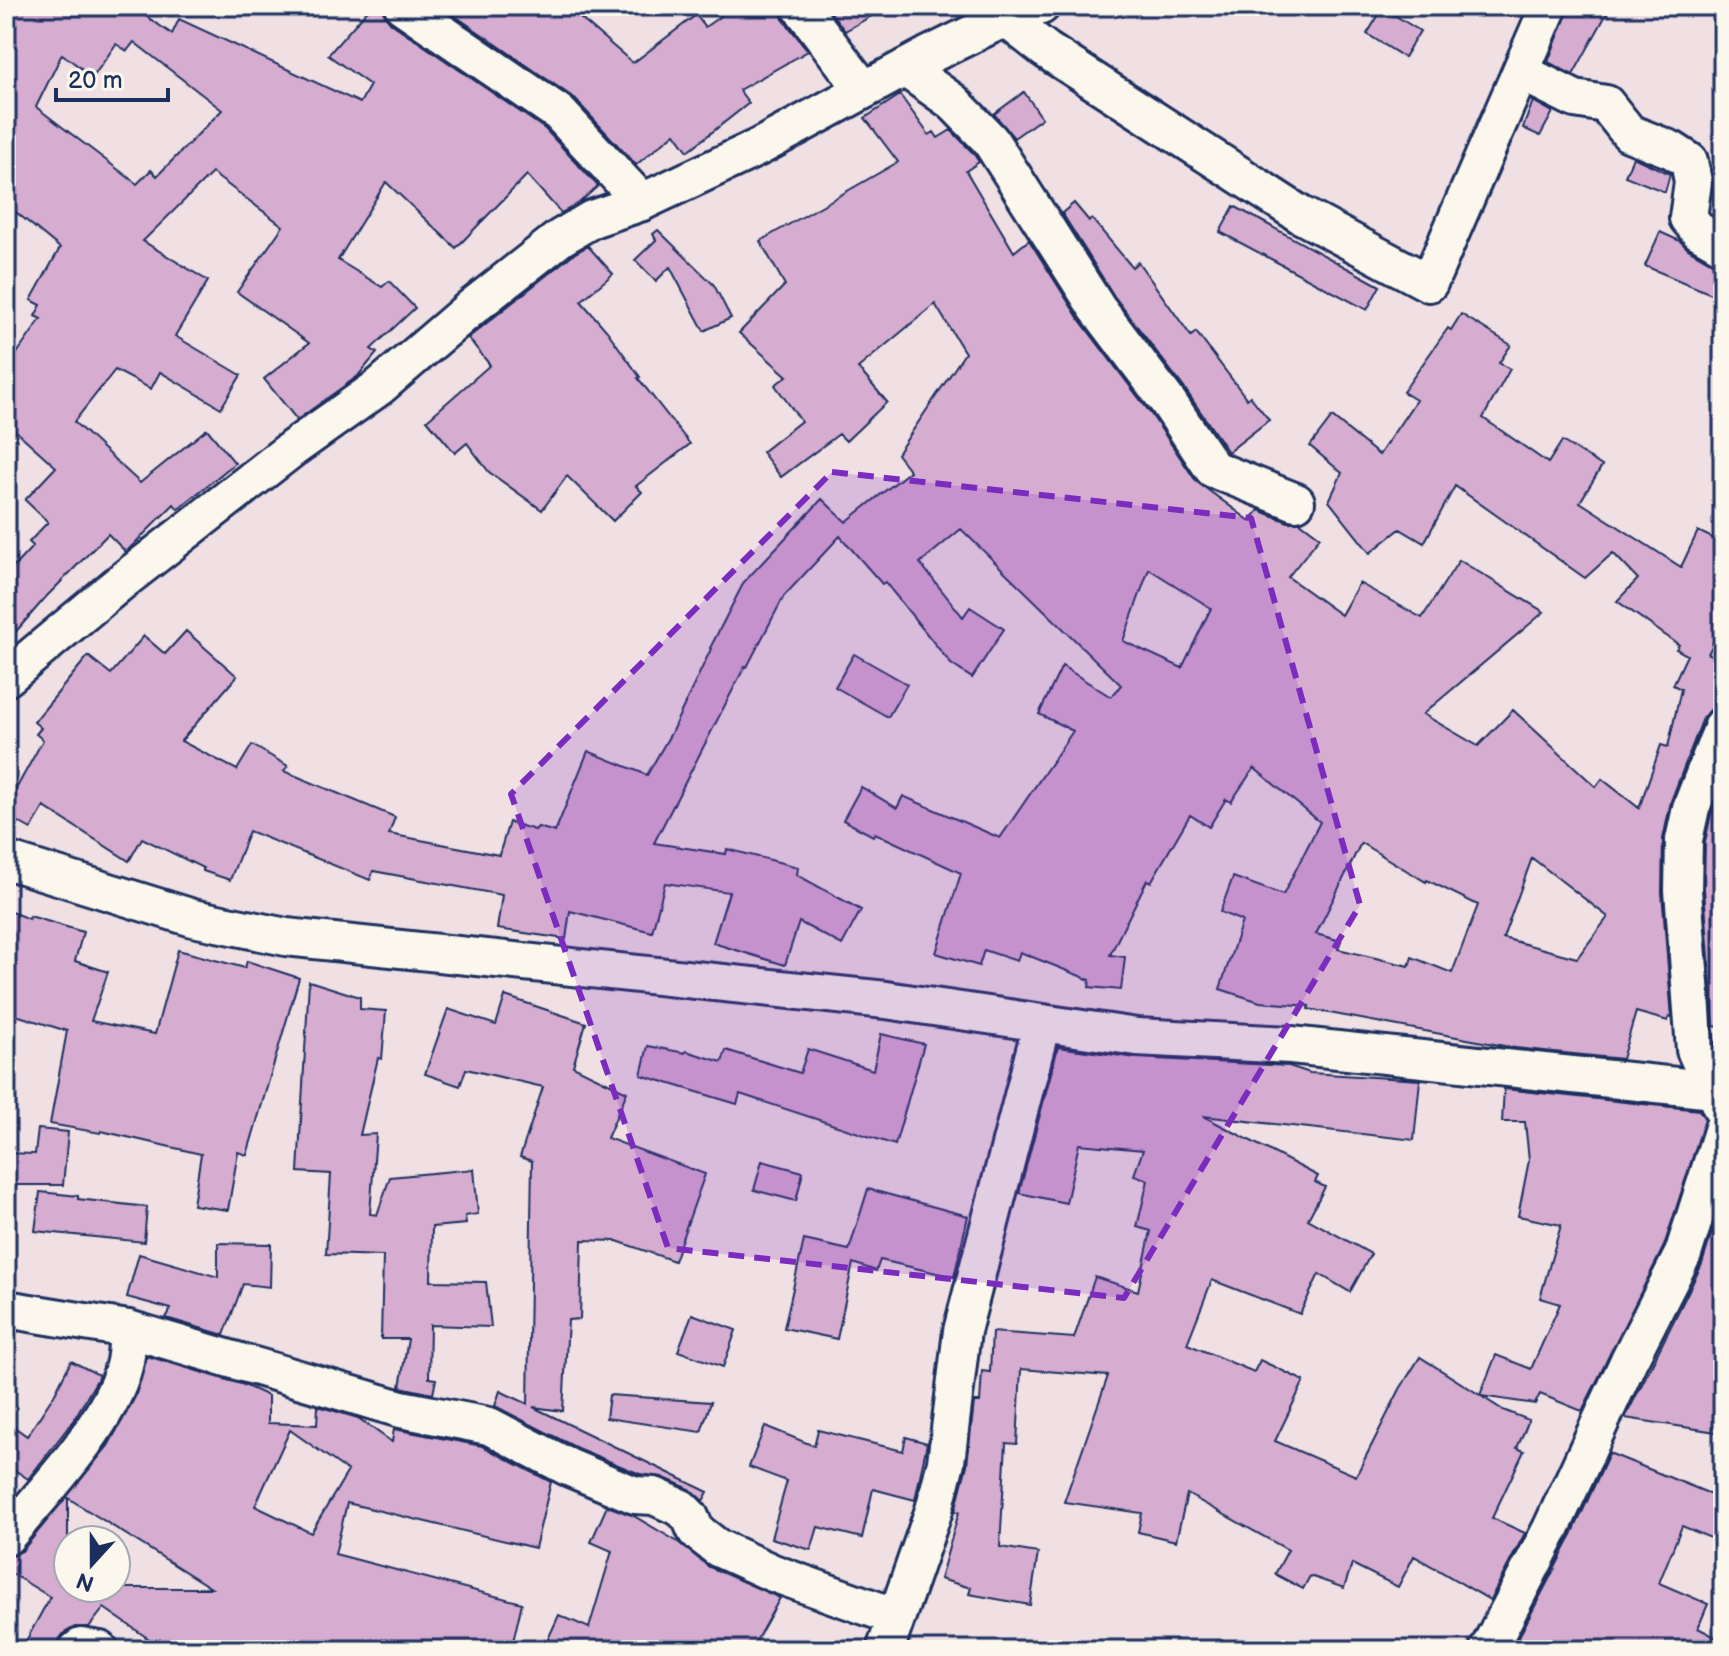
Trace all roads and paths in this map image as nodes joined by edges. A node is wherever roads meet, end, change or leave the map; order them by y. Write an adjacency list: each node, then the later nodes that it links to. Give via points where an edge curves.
1 (403, 6): 8 (street, via 559,113)
2 (800, 6): 7 (street)
3 (1549, 6): 6 (street)
4 (1026, 9): 5 (street); 6 (street, via 1046,50 1301,215 1429,283)
5 (905, 68): 7 (street); 10 (street, via 953,102 990,140 1097,308 1213,469)
6 (1521, 72): 9 (street, via 1575,99 1606,104 1629,133 1689,161 1693,182 1688,218)
7 (864, 90): 8 (street)
8 (642, 202): 11 (street, via 592,219 560,238 379,387 145,563)
9 (1723, 245)
10 (1296, 502)
11 (6, 678)
12 (1723, 726): 15 (street, via 1691,808 1683,890 1695,1050)
13 (6, 860): 14 (street, via 193,918 286,937 886,1000)
14 (1042, 1023): 15 (street, via 1137,1037 1291,1045); 20 (street, via 962,1331 946,1462)
15 (1720, 1098)
16 (1723, 1128): 23 (street, via 1683,1254)
17 (6, 1309): 18 (street)
18 (128, 1329): 19 (street, via 124,1367 103,1413); 20 (street, via 401,1409 489,1426 568,1467 681,1508 696,1531 718,1548)
19 (6, 1537)
20 (890, 1634)
21 (77, 1650): 22 (street)
22 (100, 1650)
23 (1488, 1650)

